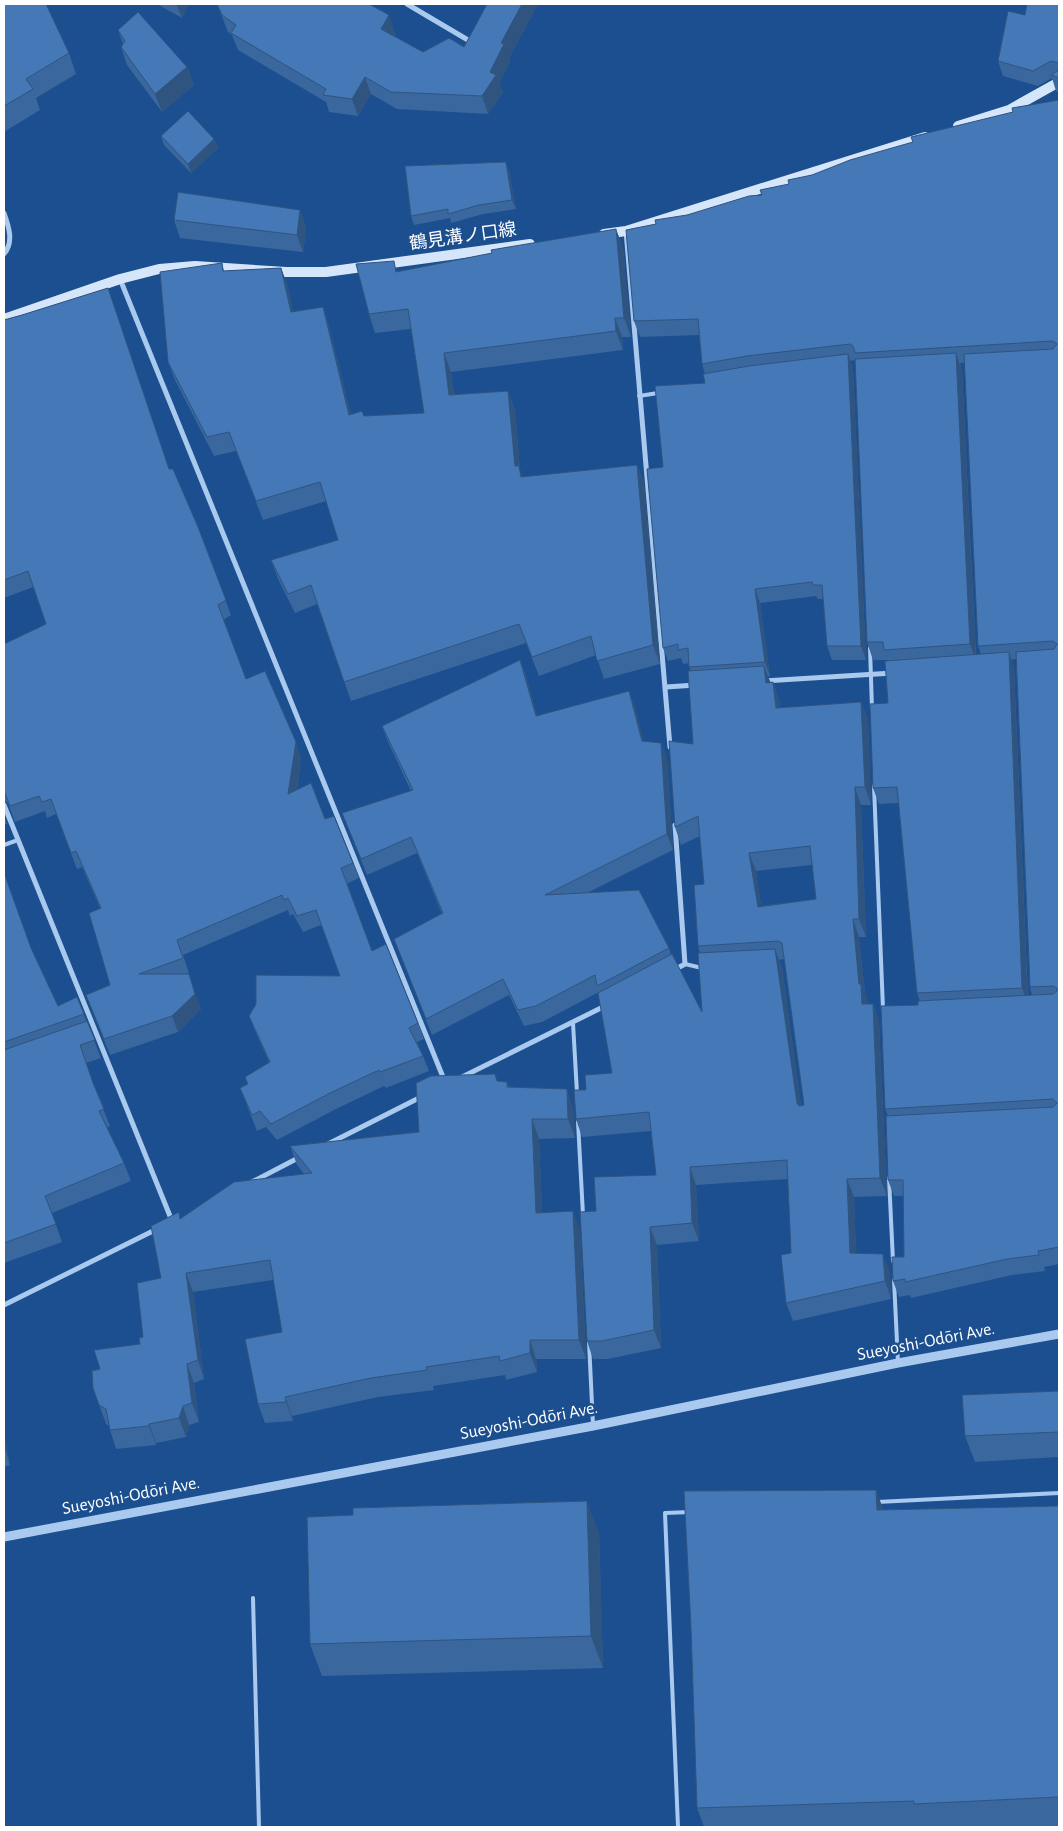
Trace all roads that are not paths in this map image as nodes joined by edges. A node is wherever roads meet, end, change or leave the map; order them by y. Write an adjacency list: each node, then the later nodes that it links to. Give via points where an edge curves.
1 (407, 4): 2 (street)
2 (477, 45)
3 (1059, 82): 4 (main road, via 1009,110)
4 (953, 128)
5 (934, 134): 7 (main road)
6 (4, 213): 10 (street, via 10,237)
7 (626, 232): 8 (main road); 14 (street)
8 (596, 235)
9 (538, 243): 11 (main road, 鶴見溝ノ口線, via 326,272 195,266 159,269)
10 (4, 254)
11 (120, 279): 12 (main road, 鶴見溝ノ口線); 36 (street)
12 (4, 319)
13 (668, 391): 14 (lane)
14 (639, 396): 20 (street)
15 (870, 645): 17 (lane)
16 (901, 672): 17 (street)
17 (871, 674): 18 (street); 21 (lane)
18 (754, 682)
19 (705, 685): 20 (street)
20 (666, 687): 22 (street)
21 (872, 713)
22 (671, 756)
23 (873, 780): 32 (lane)
24 (4, 805): 26 (street)
25 (675, 816): 28 (street)
26 (18, 840): 27 (lane); 34 (street)
27 (4, 845)
28 (685, 964): 29 (lane); 30 (street)
29 (710, 967)
30 (668, 973)
31 (608, 1005): 33 (street)
32 (883, 1015)
33 (573, 1023): 36 (street); 39 (lane)
34 (96, 1034): 35 (lane); 47 (street)
35 (87, 1037)
36 (447, 1084): 37 (street)
37 (438, 1089)
38 (429, 1093): 41 (street)
39 (577, 1102)
40 (578, 1121): 46 (lane)
41 (323, 1146)
42 (305, 1155): 44 (street)
43 (888, 1168): 48 (lane)
44 (243, 1186)
45 (181, 1217): 47 (street)
46 (583, 1220)
47 (172, 1221): 50 (street)
48 (893, 1265)
49 (894, 1275): 53 (lane)
50 (4, 1306)
51 (1059, 1334): 53 (street, Sueyoshi-Odōri Ave.)
52 (589, 1338): 54 (lane)
53 (898, 1363): 54 (street, Sueyoshi-Odōri Ave.)
54 (593, 1426): 58 (street, Sueyoshi-Odōri Ave.)
55 (1059, 1493): 56 (lane)
56 (872, 1503)
57 (694, 1512): 61 (lane, via 665,1513)
58 (4, 1537)
59 (253, 1598): 60 (lane)
60 (259, 1827)
61 (678, 1827)

